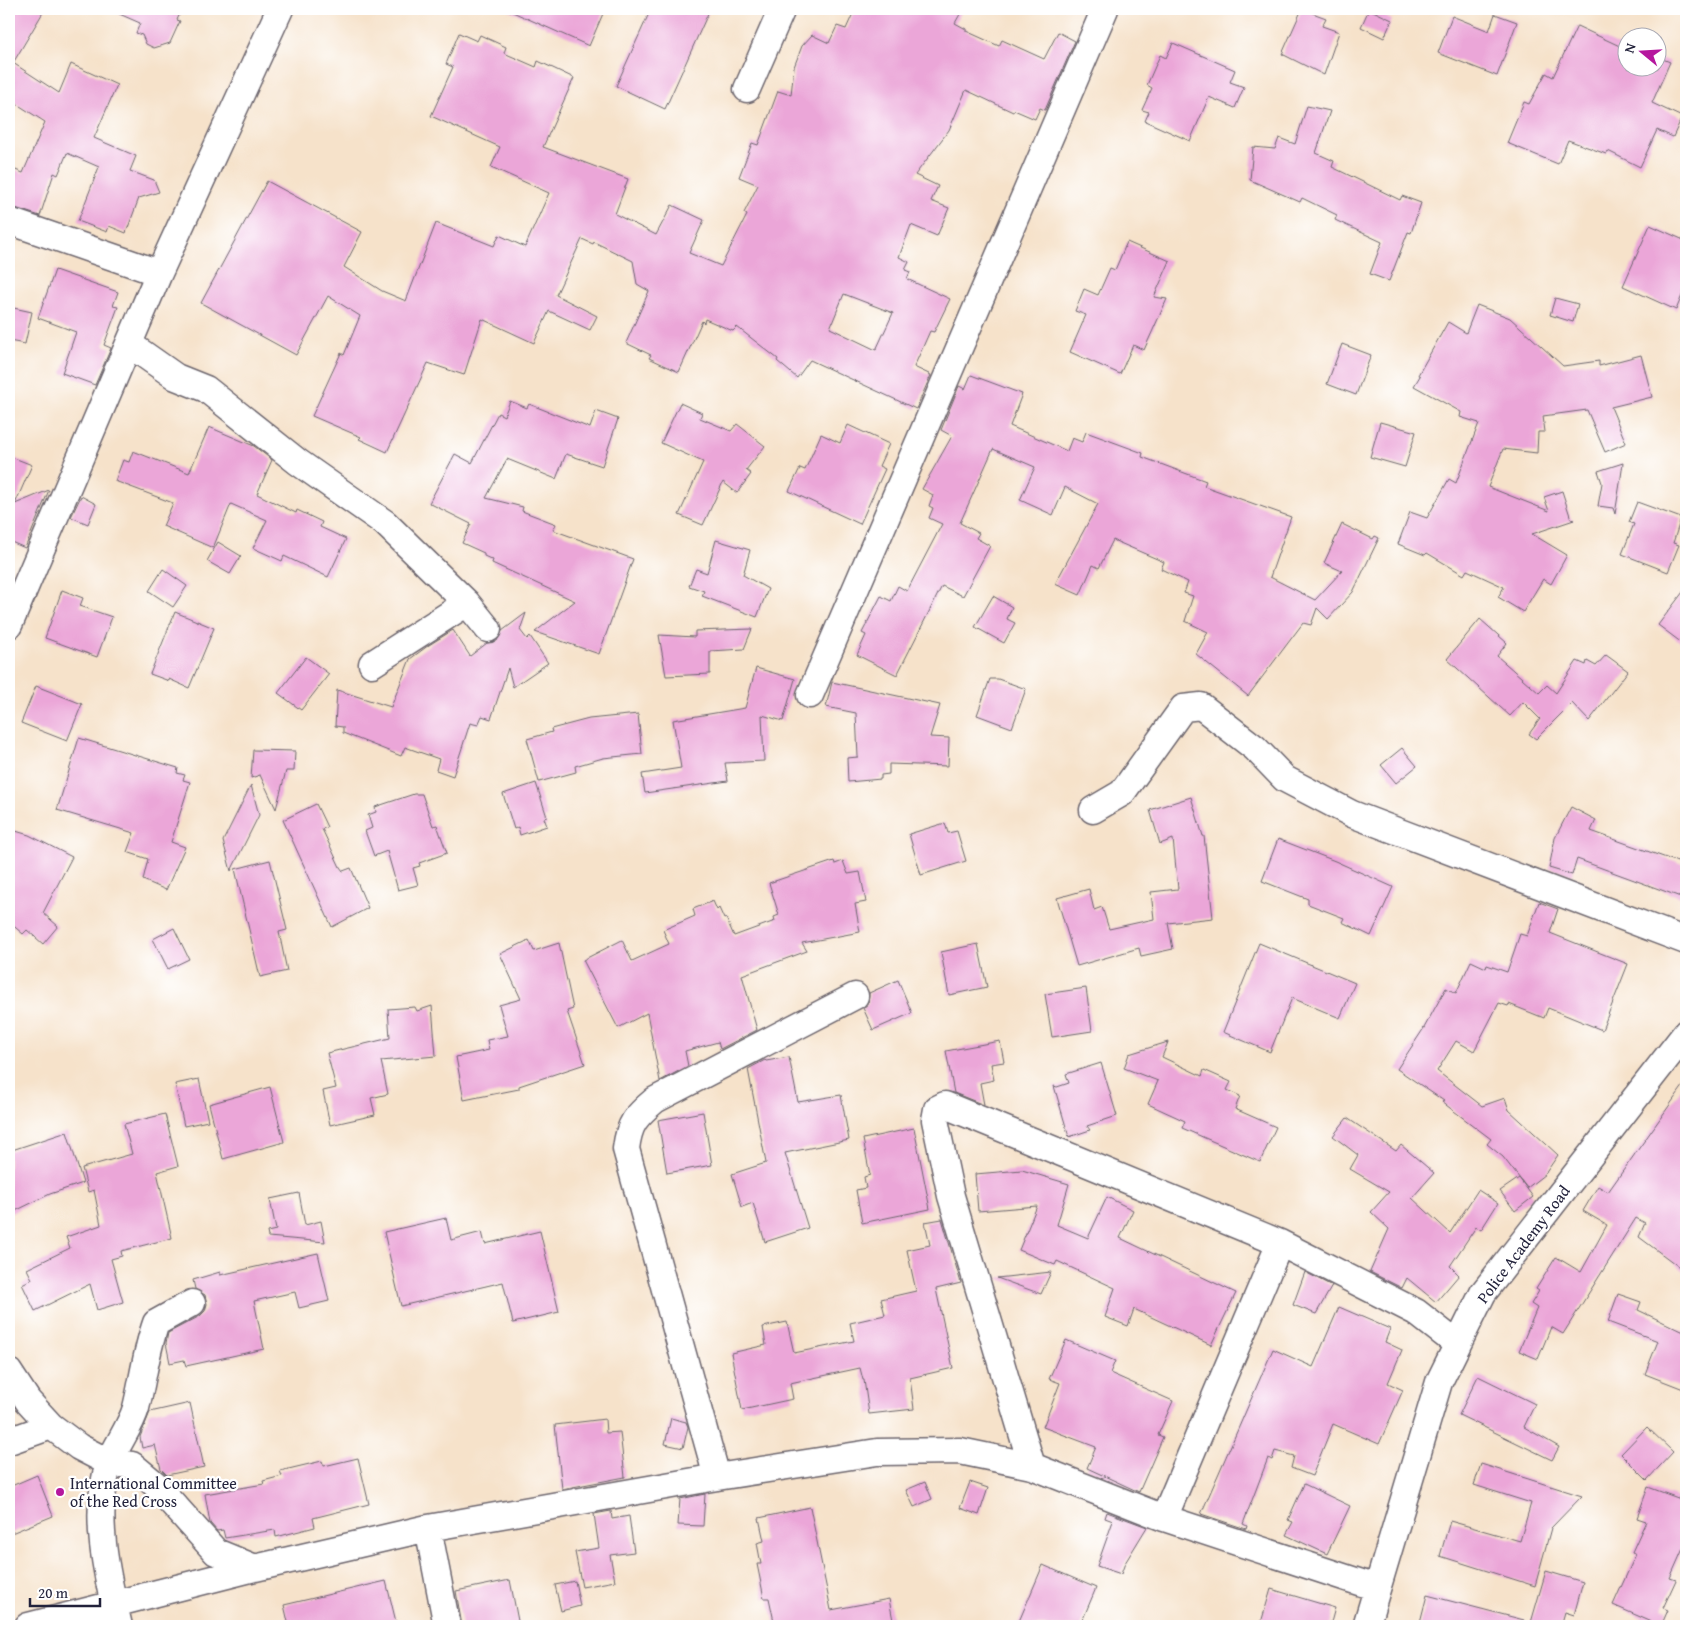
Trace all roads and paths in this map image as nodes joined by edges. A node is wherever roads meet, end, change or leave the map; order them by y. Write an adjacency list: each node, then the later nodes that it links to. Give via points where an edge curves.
1 (280, 9): 6 (street)
2 (782, 9): 4 (street)
3 (1105, 9): 12 (street)
4 (747, 89)
5 (9, 221): 6 (street)
6 (159, 272): 7 (street)
7 (129, 344): 8 (street, via 176,377 206,388 298,462 385,523); 9 (street)
8 (468, 603): 10 (street); 11 (street)
9 (9, 625)
10 (488, 629)
11 (372, 664)
12 (810, 695)
13 (1093, 810): 14 (street, via 1122,793 1183,708 1201,706 1248,742 1285,779 1352,814)
14 (1686, 942)
15 (854, 996): 25 (street, via 655,1100 635,1118 628,1135 626,1149)
16 (1686, 1033): 19 (street, Police Academy Road, via 1483,1293)
17 (1280, 1243): 19 (street, via 1416,1312); 24 (street, via 945,1105 937,1109 935,1120 951,1196); 26 (street)
18 (192, 1303): 23 (street, via 156,1323 135,1410)
19 (1457, 1344): 29 (street, Police Academy Road, via 1439,1382)
20 (9, 1372): 21 (street, via 28,1401)
21 (51, 1426): 22 (street); 23 (street)
22 (9, 1441)
23 (110, 1463): 28 (street, via 132,1465 156,1485 216,1552); 30 (street, via 102,1497 104,1553)
24 (1032, 1466): 25 (street, via 960,1452 877,1452); 26 (street)
25 (717, 1477): 27 (street)
26 (1164, 1518): 29 (street)
27 (428, 1528): 28 (street); 32 (street)
28 (256, 1568): 30 (street)
29 (1377, 1588): 33 (street, Police Academy Road)
30 (117, 1615): 31 (street)
31 (28, 1626)
32 (447, 1626)
33 (1366, 1626)

